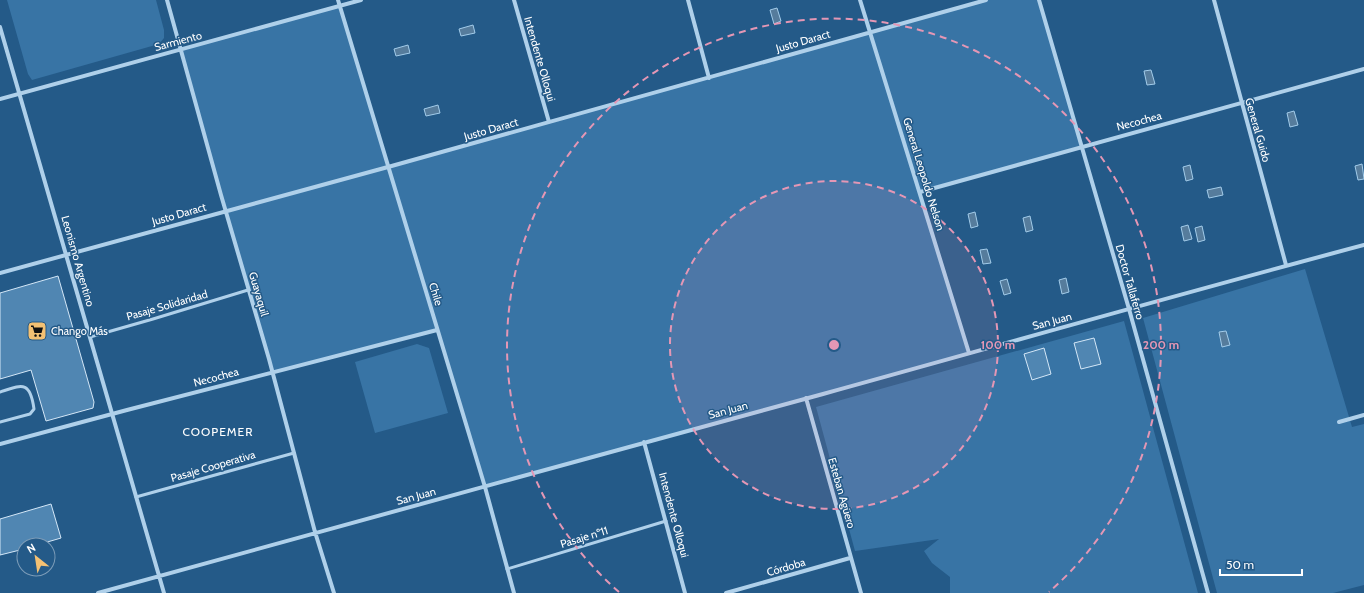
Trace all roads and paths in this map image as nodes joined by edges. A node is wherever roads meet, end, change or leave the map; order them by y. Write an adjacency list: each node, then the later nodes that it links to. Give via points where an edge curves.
1 (167, 0): 13 (street, Guayaquil)
2 (338, 0): 10 (street, Chile)
3 (361, 0): 10 (street, Sarmiento)
4 (514, 0): 19 (street, Intendente Olloqui)
5 (688, 0): 15 (street)
6 (860, 0): 12 (street, General Leopoldo Nelson)
7 (986, 0): 12 (street, Justo Daract)
8 (1039, 0): 20 (street, Doctor Tallaferro)
9 (1214, 0): 18 (street, General Guido)
10 (340, 6): 13 (street, Sarmiento); 21 (street, Chile)
11 (0, 27): 16 (street, Leonismo Argentino)
12 (870, 32): 15 (street, Justo Daract); 22 (street, General Leopoldo Nelson)
13 (180, 49): 16 (street, Sarmiento); 23 (street, Guayaquil)
14 (1364, 69): 18 (street, Necochea)
15 (709, 78): 19 (street, Justo Daract)
16 (19, 94): 17 (street, Sarmiento); 25 (street, Leonismo Argentino)
17 (0, 99)
18 (1241, 103): 20 (street, Necochea); 26 (street, General Guido)
19 (549, 122): 21 (street, Justo Daract)
20 (1081, 147): 22 (street, Necochea); 29 (street, Doctor Tallaferro)
21 (388, 167): 23 (street, Justo Daract); 30 (street, Chile)
22 (920, 192): 32 (street, General Leopoldo Nelson)
23 (226, 210): 25 (street, Justo Daract); 28 (street, Guayaquil)
24 (1364, 245): 26 (street, San Juan)
25 (67, 255): 27 (street, Justo Daract); 31 (street, Leonismo Argentino)
26 (1286, 265): 29 (street, San Juan)
27 (0, 273)
28 (248, 290): 31 (lane, Pasaje Solidaridad); 33 (street, Guayaquil)
29 (1129, 309): 32 (street, San Juan); 57 (street, Doctor Tallaferro)
30 (437, 330): 33 (street, Necochea); 43 (street, Chile)
31 (90, 337): 36 (street, Leonismo Argentino)
32 (968, 353): 35 (street, San Juan)
33 (272, 372): 36 (street, Necochea); 42 (street, Guayaquil)
34 (0, 392): 38 (lane, via 25,387 29,391 34,409 30,414)
35 (806, 398): 40 (street, San Juan); 47 (street, Esteban Agüero)
36 (112, 414): 41 (street, Necochea); 44 (street, Leonismo Argentino)
37 (1364, 415): 39 (street)
38 (0, 422)
39 (1339, 422)
40 (644, 442): 43 (street, San Juan); 45 (street, Intendente Olloqui)
41 (0, 444)
42 (294, 453): 44 (lane, Pasaje Cooperativa); 46 (street, Guayaquil)
43 (485, 487): 46 (street, San Juan); 48 (street, Chile)
44 (136, 497): 49 (street, Leonismo Argentino)
45 (666, 521): 48 (lane, Pasaje nº11); 54 (street, Intendente Olloqui)
46 (315, 532): 49 (street, San Juan); 52 (street, Guayaquil)
47 (850, 558): 55 (street, Córdoba); 56 (street, Esteban Agüero)
48 (507, 569): 53 (street, Chile)
49 (160, 576): 50 (street, San Juan); 51 (street, Leonismo Argentino)
50 (98, 593)
51 (164, 593)
52 (334, 593)
53 (514, 593)
54 (685, 593)
55 (726, 593)
56 (861, 593)
57 (1208, 593)

